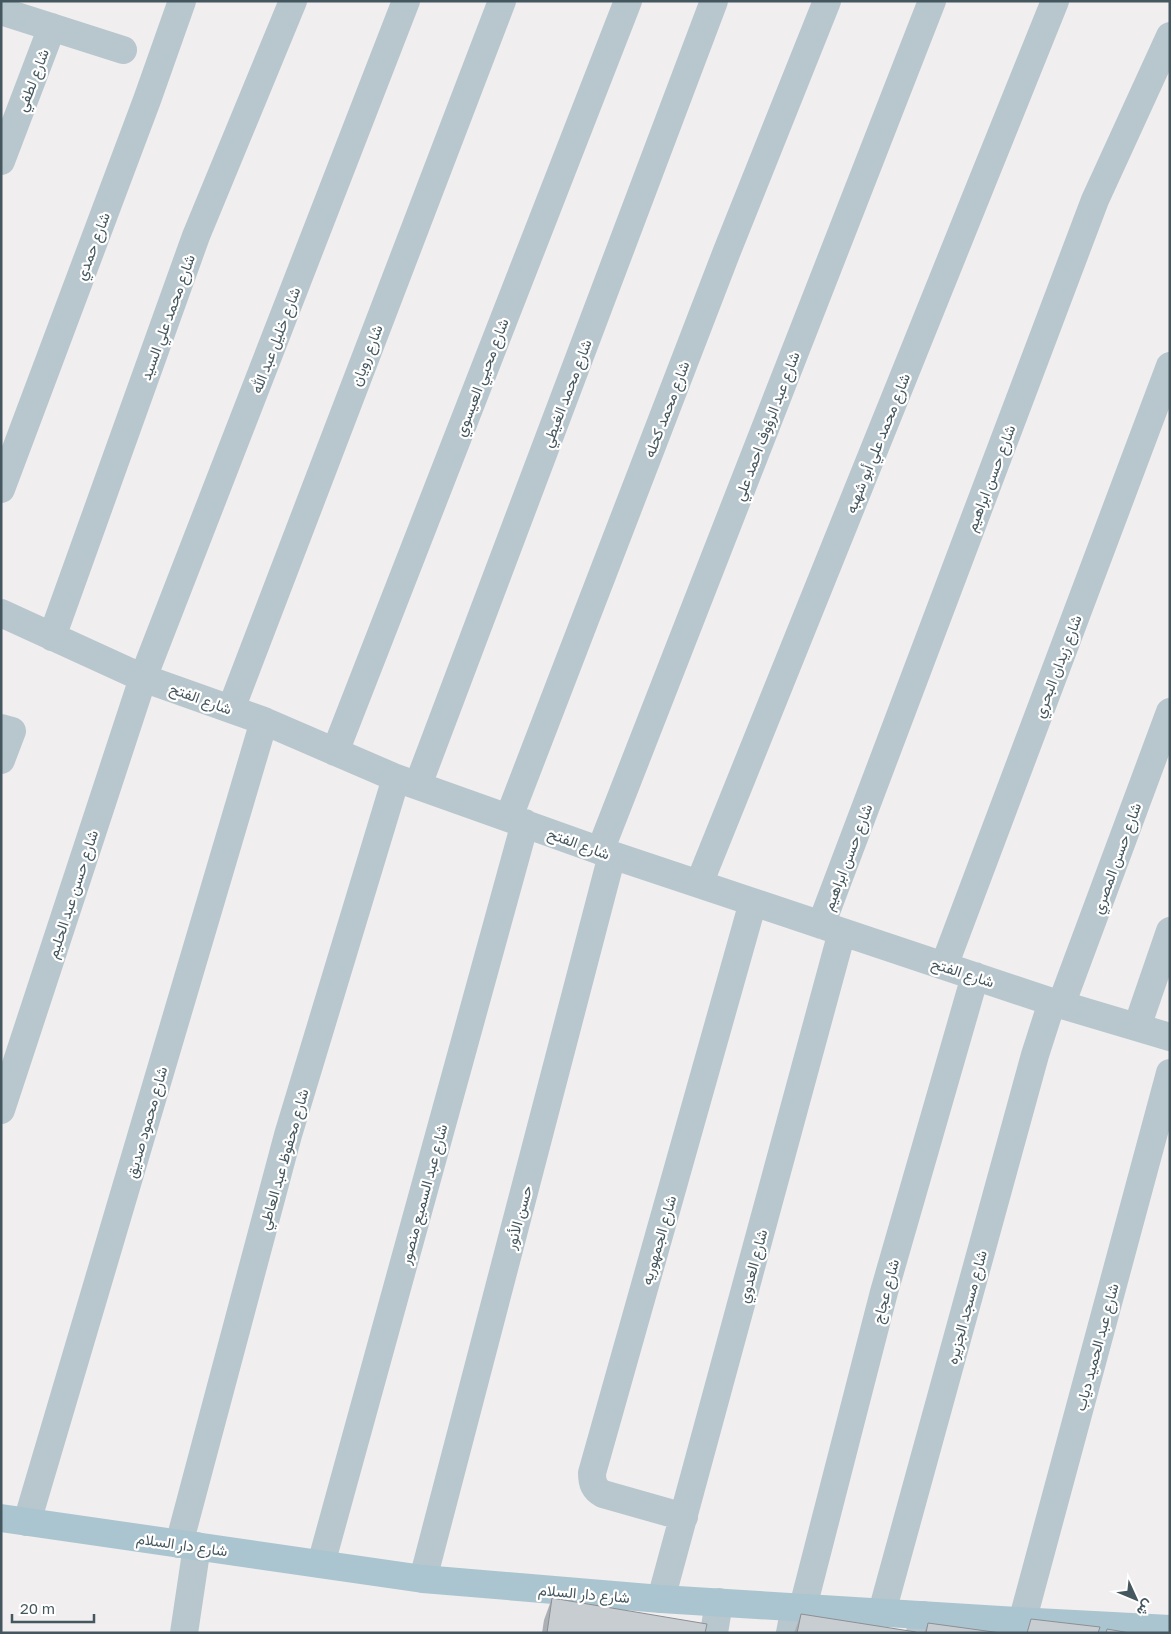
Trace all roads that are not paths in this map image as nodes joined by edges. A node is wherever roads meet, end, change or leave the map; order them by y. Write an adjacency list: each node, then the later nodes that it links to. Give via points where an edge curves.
1 (182, 1): 16 (street, شارع حمدي)
2 (293, 1): 18 (street, شارع محمد علي السيد, via 196,236)
3 (406, 1): 19 (street, شارع خليل عبد الله)
4 (502, 1): 20 (street, شارع رويان)
5 (628, 1): 24 (street, شارع محيي العيسوي)
6 (714, 1): 26 (street, شارع محمد الغيطي)
7 (827, 1): 27 (street, شارع محمد كحله, via 727,251)
8 (932, 1): 28 (street, شارع عبد الرؤوف احمد علي)
9 (1055, 1): 29 (street, شارع محمد علي أبو شهبه)
10 (1, 11): 11 (street)
11 (52, 28): 13 (street); 14 (street, شارع لطفي)
12 (1170, 36): 31 (street, شارع حسن ابراهيم, via 1095,200)
13 (123, 50)
14 (1, 161)
15 (1170, 366): 33 (street, شارع زيدان البحري)
16 (1, 489)
17 (1, 613): 18 (street, شارع الفتح)
18 (52, 637): 19 (street, شارع الفتح)
19 (143, 678): 20 (street, شارع الفتح); 39 (street, شارع حسن عبد الحليم)
20 (231, 709): 22 (street, شارع الفتح)
21 (1170, 712): 35 (street, شارع حسن المصري)
22 (264, 721): 24 (street, شارع الفتح); 41 (street, شارع محمود صديق)
23 (7, 730): 25 (street)
24 (335, 752): 26 (street, شارع الفتح)
25 (1, 760)
26 (407, 781): 27 (street, شارع الفتح); 42 (street, شارع محفوظ عبد العاطي, via 288,1135)
27 (517, 820): 28 (street, شارع الفتح); 43 (street, شارع عبد السميع منصور)
28 (606, 853): 29 (street, شارع الفتح); 44 (street, حسن الأنور)
29 (699, 884): 30 (street, شارع الفتح)
30 (753, 902): 31 (street, شارع الفتح); 40 (street, شارع الجمهوريه, via 592,1473 594,1487 603,1494)
31 (832, 928): 33 (street, شارع الفتح); 40 (street, شارع العدوي)
32 (1170, 931): 36 (street)
33 (944, 966): 34 (street, شارع الفتح)
34 (976, 976): 35 (street, شارع الفتح); 48 (street, شارع عجاج, via 884,1292)
35 (1057, 1003): 36 (street, شارع الفتح); 47 (street, شارع مسجد الجزيره, via 1030,1075)
36 (1137, 1027): 37 (street, شارع الفتح)
37 (1170, 1037)
38 (1170, 1073): 50 (street, شارع عبد الحميد دياب)
39 (1, 1110)
40 (684, 1517): 45 (street, شارع العدوي)
41 (14, 1520): 42 (main road, شارع دار السلام)
42 (188, 1545): 43 (main road, شارع دار السلام); 53 (street, شارع محفوظ عبد العاطي)
43 (321, 1564): 44 (main road, شارع دار السلام)
44 (423, 1579): 45 (main road, شارع دار السلام)
45 (661, 1599): 46 (main road, شارع دار السلام)
46 (720, 1602): 48 (main road, شارع دار السلام); 54 (street)
47 (882, 1612): 48 (main road, شارع دار السلام); 49 (main road, شارع دار السلام)
48 (796, 1615)
49 (921, 1624): 50 (main road, شارع دار السلام)
50 (1018, 1625): 51 (main road, شارع دار السلام)
51 (1099, 1629): 52 (main road, شارع دار السلام)
52 (1170, 1629)
53 (184, 1633)
54 (714, 1633)

